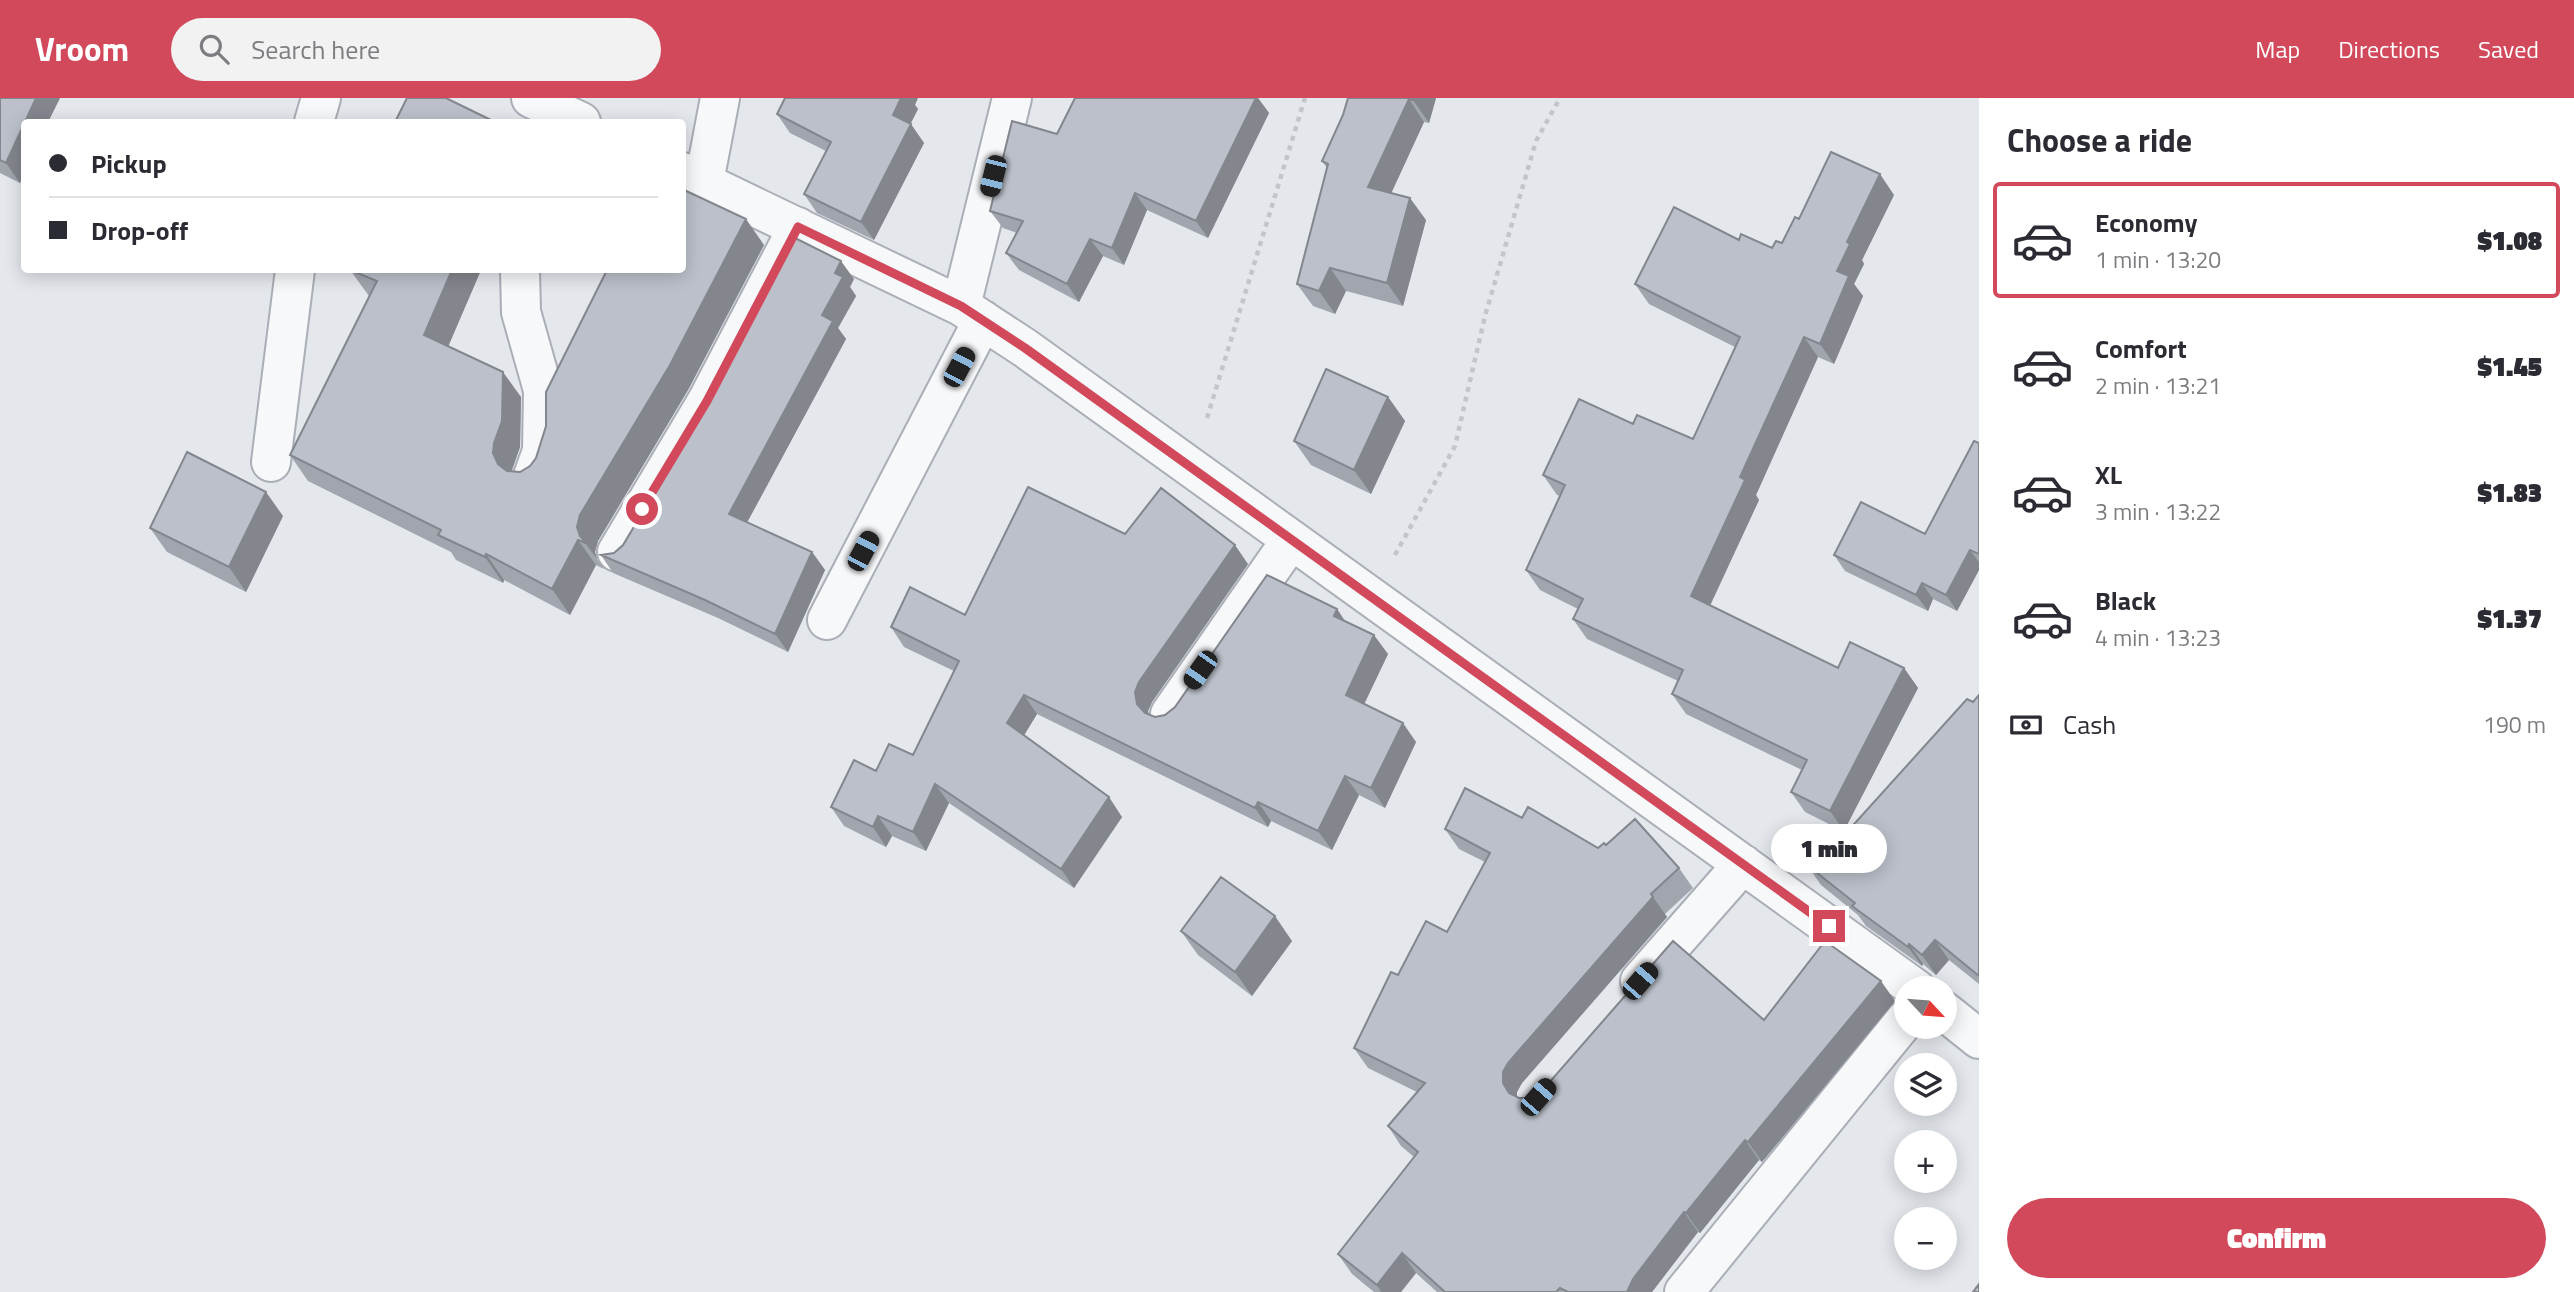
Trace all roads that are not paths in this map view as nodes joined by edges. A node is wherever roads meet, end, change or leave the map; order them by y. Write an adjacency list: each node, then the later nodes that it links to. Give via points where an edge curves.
1 (321, 98): 4 (street)
2 (720, 98): 5 (street)
3 (1012, 98): 9 (street)
4 (315, 119)
5 (693, 177): 6 (street)
6 (798, 227): 9 (street); 13 (street, via 707,401)
7 (295, 273): 10 (street)
8 (520, 273): 11 (street, via 522,312 543,390 542,451)
9 (972, 313): 12 (street); 14 (street)
10 (271, 462)
11 (533, 476)
12 (1292, 540): 15 (street); 16 (street)
13 (617, 552)
14 (827, 620)
15 (1170, 714)
16 (1743, 864): 17 (street); 18 (street)
17 (1898, 976)
18 (1618, 1006)
19 (1957, 1021): 21 (street)
20 (1894, 1034): 22 (street)
21 (1979, 1038)
22 (1684, 1292)

